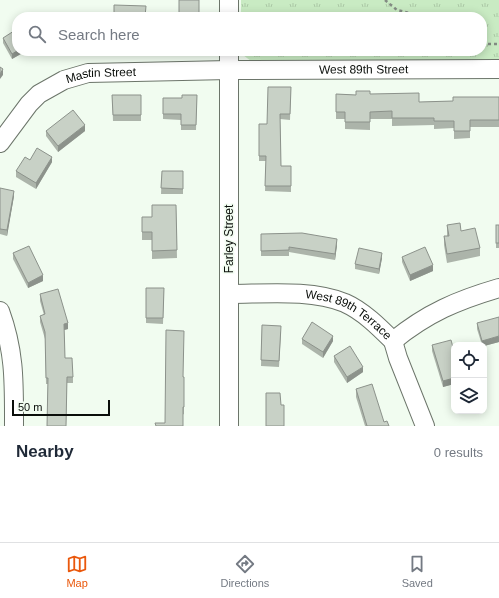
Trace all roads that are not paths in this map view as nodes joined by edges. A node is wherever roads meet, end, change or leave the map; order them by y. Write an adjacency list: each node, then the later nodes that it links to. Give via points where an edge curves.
1 (229, 0): 2 (street)
2 (229, 12)
3 (235, 56): 5 (street, Farley Street)
4 (499, 69): 5 (street, West 89th Street)
5 (229, 70): 6 (street, Mastin Street, via 102,72 64,80 39,94); 8 (street, Farley Street)
6 (0, 143)
7 (499, 288): 10 (street, West 89th Terrace, via 470,296 434,312)
8 (229, 294): 10 (street, West 89th Terrace, via 326,296 357,310); 12 (street, Farley Street)
9 (0, 311): 11 (street, via 13,361)
10 (393, 341): 13 (street)
11 (14, 426)
12 (229, 426)
13 (425, 426)

